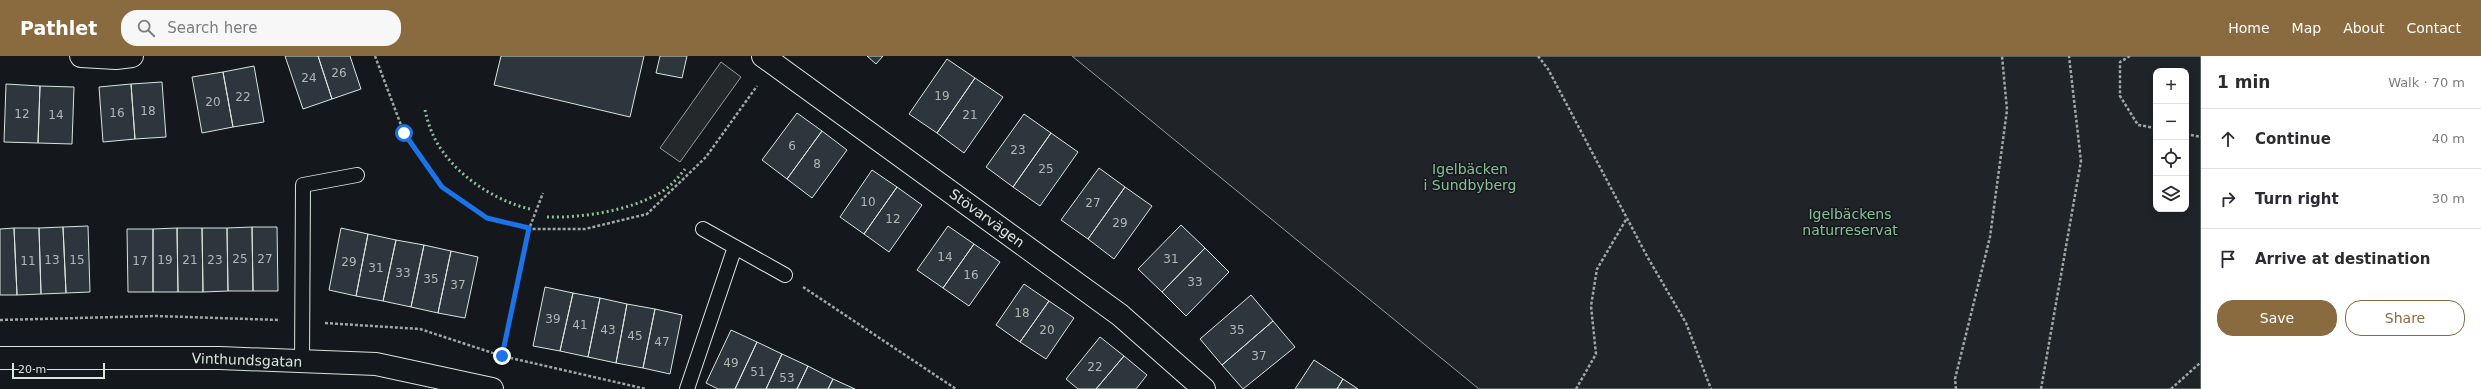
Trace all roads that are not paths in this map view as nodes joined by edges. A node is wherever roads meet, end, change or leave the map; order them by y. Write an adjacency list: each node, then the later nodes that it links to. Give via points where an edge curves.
1 (81, 56): 2 (street)
2 (132, 56)
3 (767, 59): 12 (street, Stövarvägen, via 1120,315)
4 (357, 175): 9 (lane, via 303,185)
5 (703, 229): 6 (lane)
6 (735, 247): 7 (lane); 11 (lane)
7 (785, 275)
8 (0, 358): 9 (street, Vinthundsgatan, via 220,358)
9 (302, 362): 10 (street, Vinthundsgatan, via 376,364)
10 (496, 379)
11 (687, 389)
12 (1204, 389)

